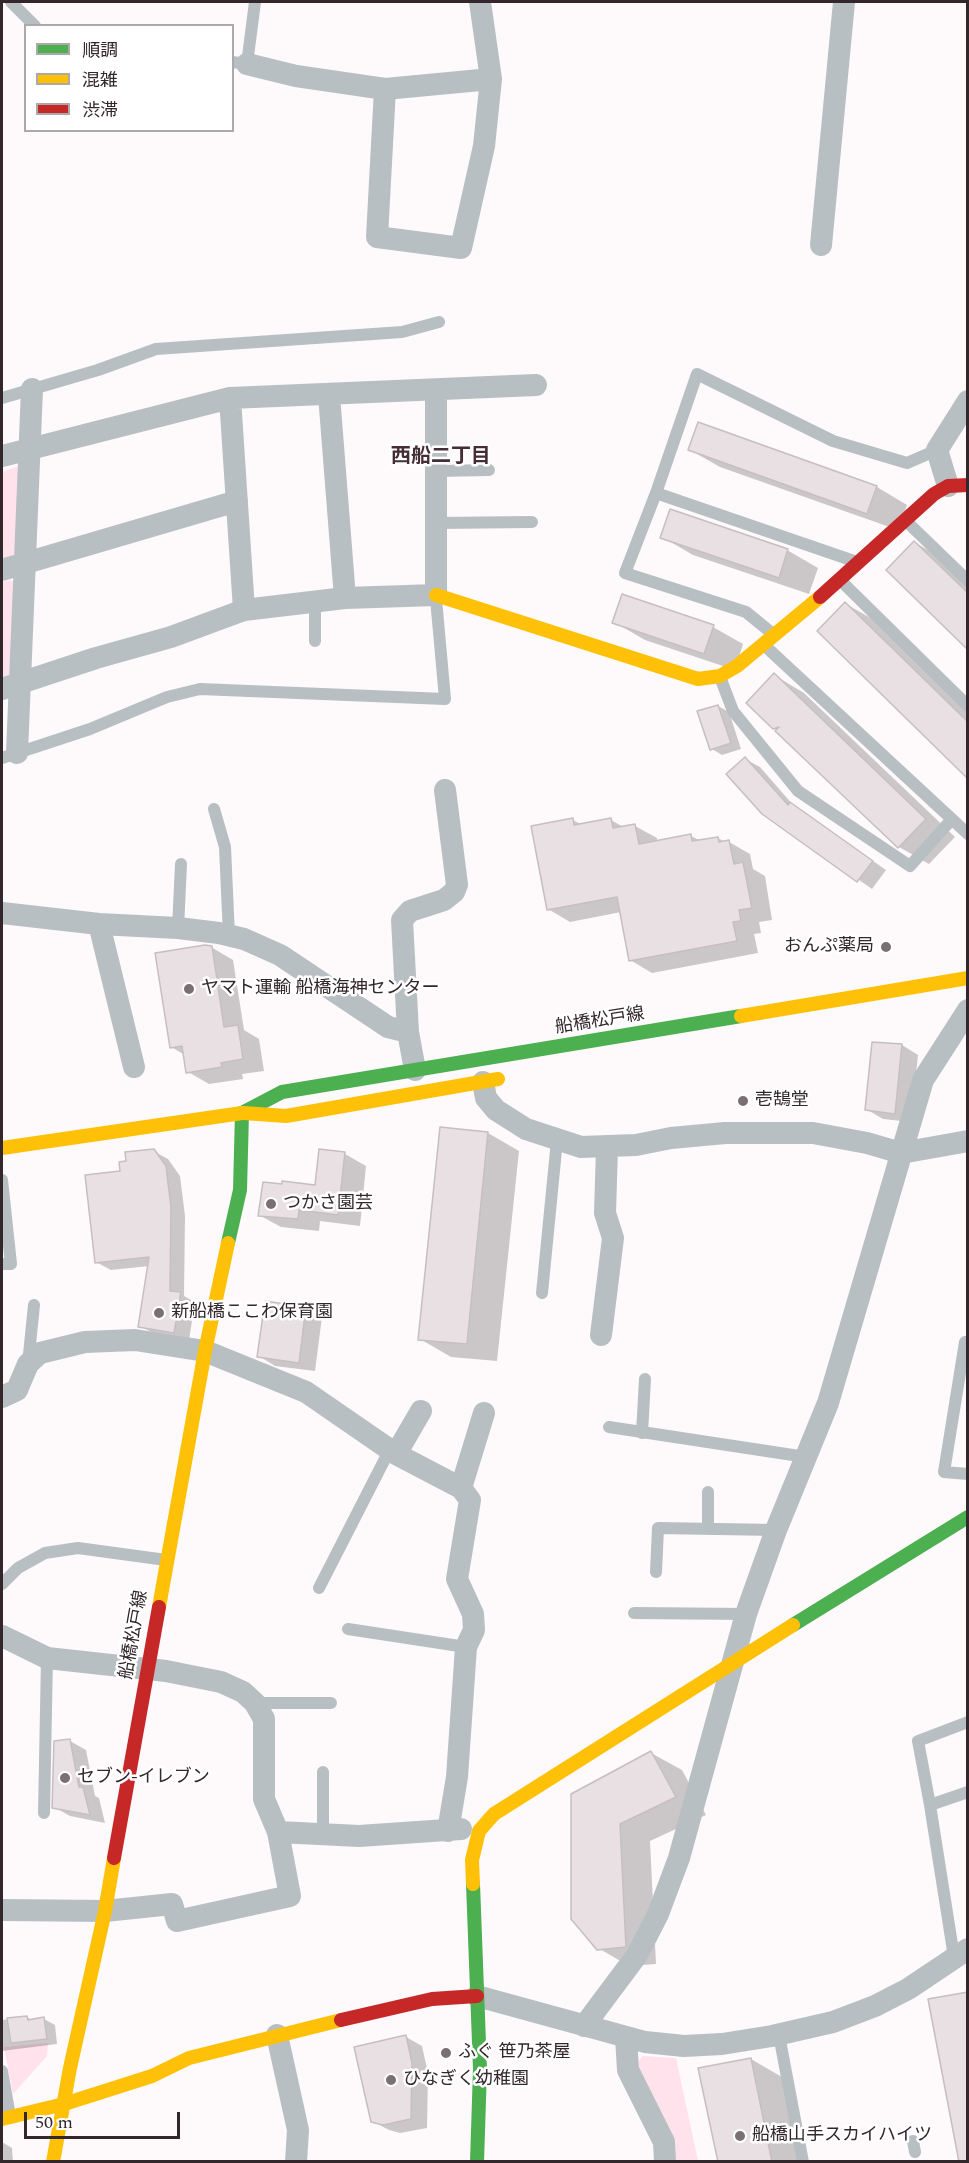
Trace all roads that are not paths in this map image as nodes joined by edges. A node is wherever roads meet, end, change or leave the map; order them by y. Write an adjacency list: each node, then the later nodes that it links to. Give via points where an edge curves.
1 (11, 2): 5 (lane)
2 (255, 2): 6 (lane)
3 (480, 2): 7 (street)
4 (844, 2): 9 (street)
5 (33, 24)
6 (240, 63): 8 (street)
7 (491, 79): 8 (street); 8 (street, via 484,146 461,248 376,237)
8 (385, 89)
9 (821, 245)
10 (439, 322): 12 (lane, via 402,332 156,349)
11 (536, 385): 13 (street)
12 (32, 389): 15 (lane); 18 (street)
13 (436, 390): 14 (street); 22 (street)
14 (329, 395): 16 (street); 35 (street)
15 (2, 398)
16 (230, 398): 18 (street); 25 (street)
17 (968, 401): 19 (street)
18 (28, 448): 20 (street); 30 (street)
19 (937, 450): 23 (street); 24 (lane, via 907,463 833,441 697,374)
20 (2, 456)
21 (489, 470): 22 (lane)
22 (436, 471): 28 (street)
23 (958, 485): 26 (street, via 934,494)
24 (656, 493): 29 (lane); 38 (lane, via 625,573 746,612)
25 (237, 501): 30 (street); 37 (street)
26 (905, 520): 29 (street); 33 (lane)
27 (532, 522): 28 (lane)
28 (436, 523): 34 (street)
29 (858, 562): 32 (street)
30 (24, 563): 31 (street); 42 (street)
31 (2, 570)
32 (839, 579): 38 (street); 43 (lane)
33 (968, 581)
34 (436, 595): 35 (street); 41 (street, via 698,678); 44 (lane, via 446,699 200,689 167,697 90,729)
35 (345, 598): 36 (street)
36 (315, 602): 37 (street); 39 (lane)
37 (244, 610): 42 (street, via 171,637)
38 (775, 635): 40 (street)
39 (315, 641)
40 (764, 644): 41 (street); 47 (lane)
41 (720, 676): 47 (lane, via 733,711 798,791 910,866)
42 (11, 686): 44 (street)
43 (968, 706)
44 (9, 756)
45 (445, 790): 56 (street, via 457,885 444,900 410,911 402,920)
46 (214, 809): 53 (lane, via 225,847)
47 (952, 819): 48 (lane)
48 (968, 834)
49 (180, 864): 52 (lane)
50 (2, 913): 51 (street)
51 (99, 924): 52 (street); 57 (street)
52 (178, 928): 53 (street)
53 (229, 936): 56 (street, via 280,954 388,1027)
54 (968, 978): 58 (street, 船橋松戸線)
55 (964, 1004): 66 (street, via 924,1080)
56 (408, 1032): 58 (street)
57 (134, 1067)
58 (415, 1070): 61 (street, 船橋松戸線, via 282,1092)
59 (516, 1076): 60 (street)
60 (483, 1082): 61 (street, via 286,1116); 62 (street, via 486,1098 496,1110 526,1129)
61 (242, 1113): 64 (street); 73 (street, 船橋松戸線, via 240,1190)
62 (557, 1140): 65 (street, via 581,1147); 69 (lane)
63 (968, 1141): 66 (street)
64 (2, 1148)
65 (608, 1148): 66 (street, via 725,1133 813,1133); 71 (street, via 605,1213 613,1238)
66 (901, 1153): 82 (street, via 828,1403)
67 (2, 1180): 68 (lane, via 11,1264)
68 (2, 1264)
69 (542, 1293)
70 (34, 1305): 74 (lane)
71 (601, 1335)
72 (964, 1342): 83 (lane, via 944,1472)
73 (205, 1351): 74 (street, via 135,1340 85,1342 40,1353); 81 (street, via 306,1392); 89 (street, 船橋松戸線)
74 (28, 1364): 76 (street, via 17,1390)
75 (645, 1379): 80 (lane)
76 (2, 1396)
77 (421, 1411): 81 (street)
78 (484, 1413): 84 (street)
79 (609, 1427): 80 (lane)
80 (642, 1433): 82 (lane)
81 (393, 1451): 84 (street); 92 (lane)
82 (806, 1457): 88 (street)
83 (968, 1474)
84 (461, 1488): 97 (street, via 470,1500 457,1578 472,1614 474,1630)
85 (708, 1492): 87 (lane)
86 (968, 1517): 99 (street)
87 (708, 1529): 88 (lane); 90 (lane, via 658,1528)
88 (776, 1530): 94 (street)
89 (166, 1560): 91 (lane, via 78,1548 45,1553 18,1568); 100 (street, 船橋松戸線)
90 (656, 1572)
91 (2, 1584)
92 (319, 1588)
93 (634, 1613): 94 (lane)
94 (746, 1614): 99 (street)
95 (348, 1629): 97 (lane)
96 (2, 1636): 98 (street)
97 (466, 1647): 108 (street, via 457,1777)
98 (47, 1658): 100 (street); 107 (lane)
99 (735, 1661): 109 (street, via 494,1814); 116 (street, via 679,1858 658,1914 637,1955)
100 (148, 1668): 101 (street, via 221,1682 243,1692); 113 (street, 船橋松戸線)
101 (255, 1703): 102 (lane); 110 (street, via 264,1719 264,1799)
102 (331, 1703)
103 (968, 1722): 106 (lane, via 918,1741)
104 (324, 1772): 111 (lane)
105 (968, 1792): 106 (lane)
106 (930, 1805): 114 (lane)
107 (44, 1813)
108 (448, 1831): 109 (street); 111 (street)
109 (479, 1831): 115 (street, via 472,1860)
110 (278, 1832): 111 (street); 113 (street, via 290,1896 177,1921 172,1904)
111 (323, 1834)
112 (2, 1910): 113 (street)
113 (105, 1911): 121 (street, 船橋松戸線)
114 (961, 1953): 118 (street, via 875,2006 833,2022)
115 (477, 1996): 116 (street); 117 (street, via 396,2006); 125 (street)
116 (584, 2026): 119 (street)
117 (277, 2035): 121 (street, via 189,2058 152,2076); 124 (street, via 298,2130)
118 (778, 2035): 119 (street, via 684,2046); 127 (lane)
119 (626, 2037): 126 (street, via 628,2070 664,2142)
120 (2, 2071): 122 (lane)
121 (64, 2104): 122 (street); 123 (street, 船橋松戸線)
122 (6, 2118)
123 (53, 2162)
124 (296, 2162)
125 (477, 2162)
126 (665, 2162)
127 (803, 2162)

